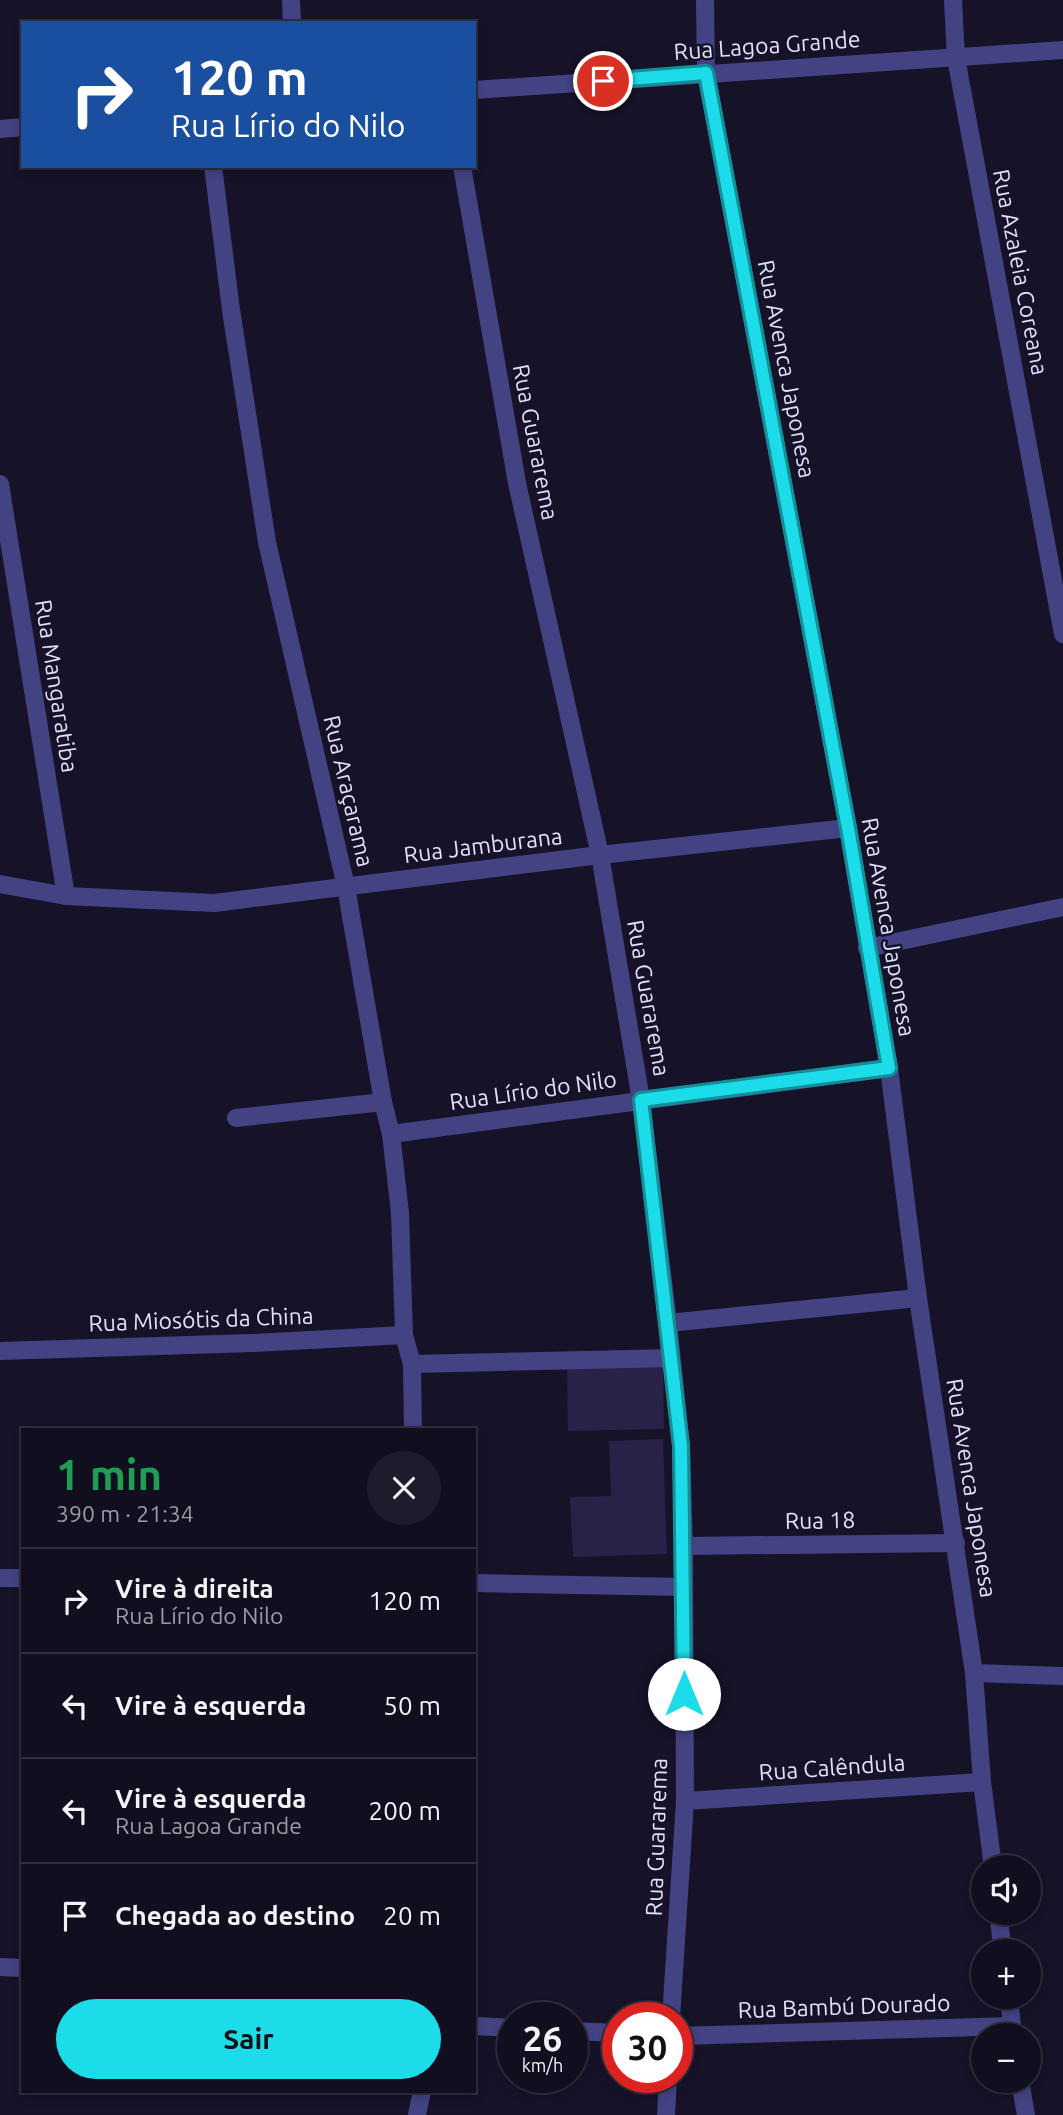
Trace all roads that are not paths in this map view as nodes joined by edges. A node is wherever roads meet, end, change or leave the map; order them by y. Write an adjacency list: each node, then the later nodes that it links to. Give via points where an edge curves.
1 (291, 0): 4 (street)
2 (705, 0): 7 (street, Rua Avenca Japonesa)
3 (953, 0): 6 (street, Rua Azaleia Coreana)
4 (292, 21)
5 (1063, 50): 6 (street, Rua Lagoa Grande)
6 (956, 58): 7 (street, Rua Lagoa Grande); 14 (street, Rua Azaleia Coreana)
7 (706, 73): 8 (street, Rua Lagoa Grande); 16 (street, Rua Avenca Japonesa)
8 (476, 90)
9 (21, 127): 10 (street)
10 (0, 129)
11 (213, 168): 19 (street, Rua Araçarama, via 230,310 267,542)
12 (462, 168): 17 (street, Rua Guararema, via 517,483)
13 (0, 484): 20 (street, Rua Mangaratiba)
14 (1059, 587): 15 (street, Rua Azaleia Coreana)
15 (1063, 634)
16 (848, 828): 17 (street, Rua Jamburana); 22 (street, Rua Avenca Japonesa)
17 (600, 855): 19 (street, Rua Jamburana); 24 (street, Rua Guararema)
18 (0, 884): 20 (street, Rua Jamburana)
19 (346, 887): 20 (street, Rua Jamburana, via 214,903); 25 (street, Rua Araçarama)
20 (66, 896)
21 (1063, 908): 22 (street)
22 (867, 948): 23 (street, Rua Avenca Japonesa)
23 (889, 1068): 24 (street, Rua Lírio do Nilo); 28 (street, Rua Avenca Japonesa)
24 (641, 1100): 27 (street, Rua Lírio do Nilo); 29 (street, Rua Guararema)
25 (383, 1102): 26 (street); 27 (street, Rua Araçarama)
26 (236, 1118)
27 (391, 1134): 30 (street, Rua Araçarama, via 400,1213)
28 (918, 1298): 29 (street); 35 (street, Rua Avenca Japonesa)
29 (668, 1322): 32 (street, Rua Guararema)
30 (404, 1335): 31 (street, Rua Miosótis da China); 33 (street, Rua Araçarama)
31 (0, 1351)
32 (671, 1358): 33 (street); 36 (street, Rua Guararema, via 681,1446)
33 (412, 1364): 34 (street, Rua Araçarama)
34 (413, 1428)
35 (956, 1543): 36 (street, Rua 18); 41 (street, Rua Avenca Japonesa)
36 (684, 1546): 40 (street, Rua Guararema)
37 (0, 1578): 38 (street)
38 (21, 1578)
39 (476, 1583): 40 (street)
40 (684, 1587): 44 (street, Rua Guararema)
41 (974, 1672): 42 (street); 43 (street, Rua Avenca Japonesa)
42 (1063, 1676)
43 (982, 1782): 44 (street, Rua Calêndula); 45 (street, Rua Avenca Japonesa)
44 (685, 1801): 48 (street, Rua Guararema)
45 (991, 1855)
46 (0, 1967): 47 (street)
47 (21, 1968)
48 (672, 2002)
49 (476, 2026): 50 (street)
50 (497, 2027)
51 (971, 2032): 52 (street, Rua Bambú Dourado)
52 (693, 2036)
53 (422, 2093): 56 (street)
54 (667, 2093): 57 (street)
55 (1022, 2093): 58 (street)
56 (417, 2115)
57 (666, 2115)
58 (1026, 2115)

